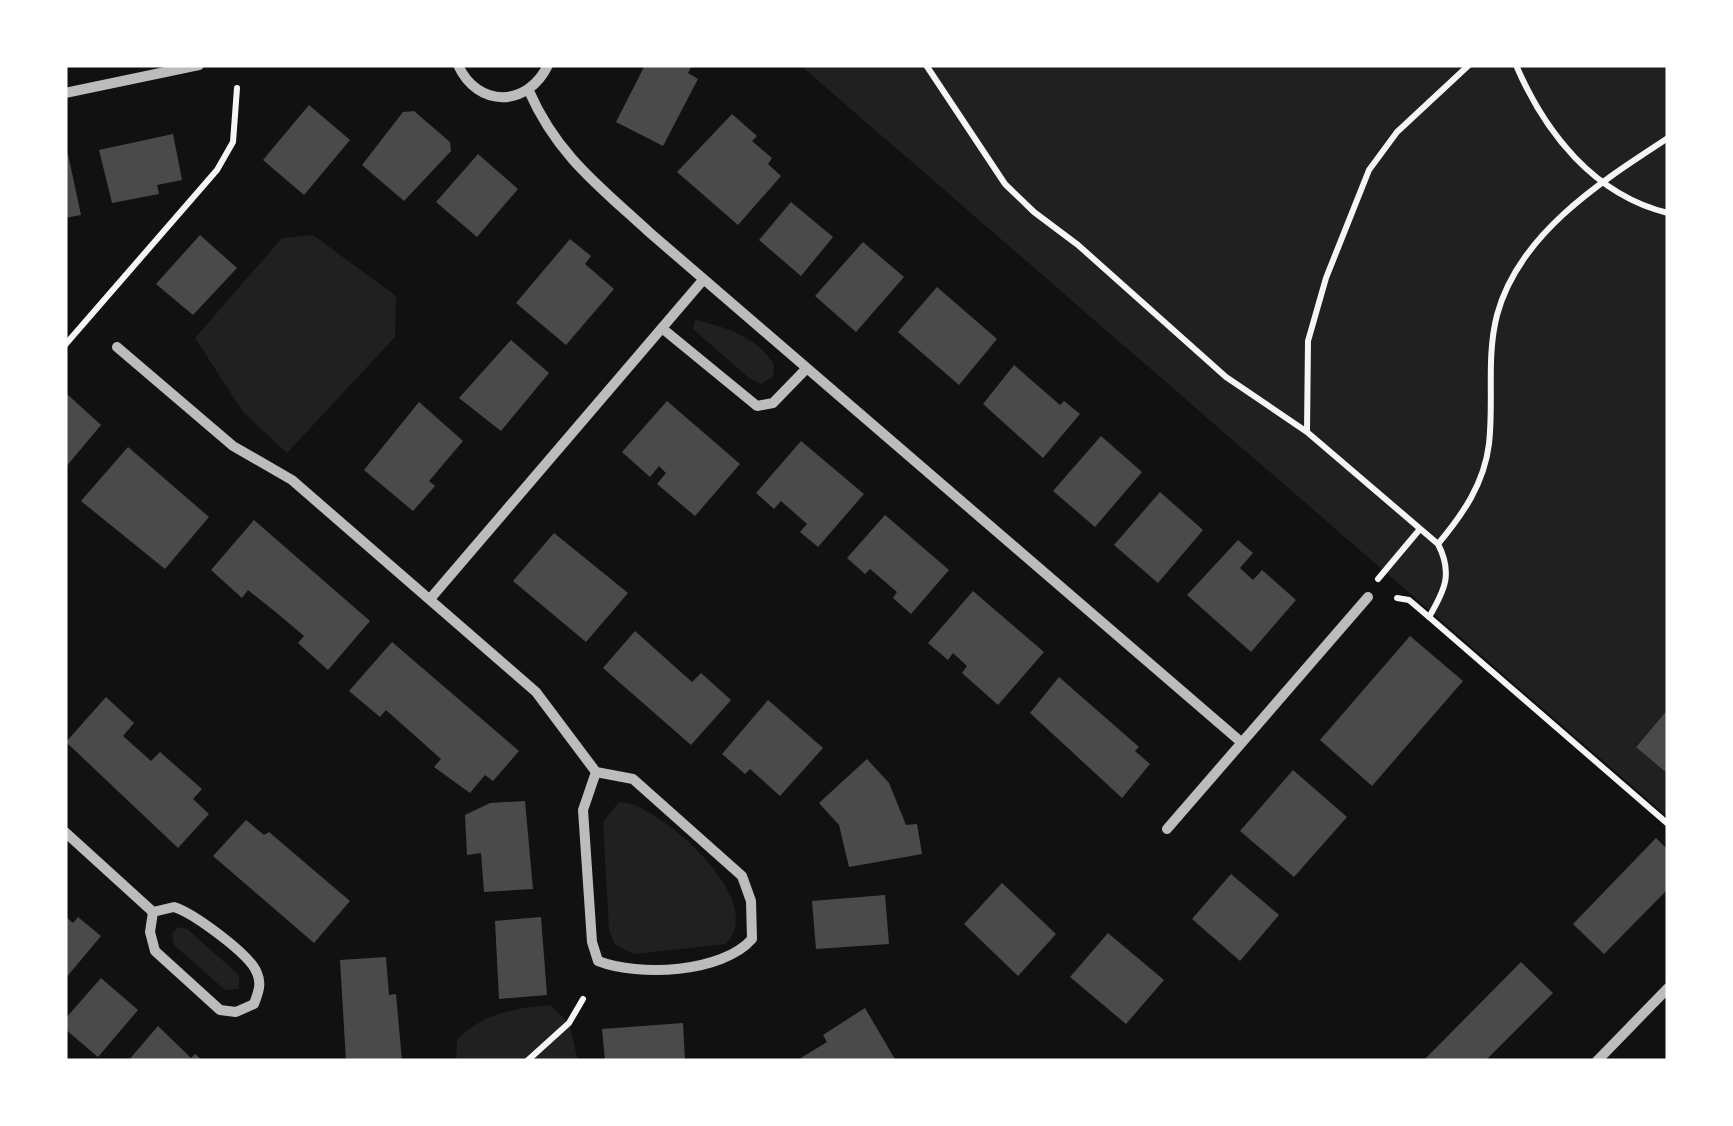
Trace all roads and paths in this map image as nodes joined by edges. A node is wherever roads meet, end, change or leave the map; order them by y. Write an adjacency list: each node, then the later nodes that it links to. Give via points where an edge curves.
1 (199, 65): 9 (street)
2 (458, 65): 8 (street, via 486,96)
3 (548, 65): 8 (street)
4 (928, 65): 18 (path, via 1005,184 1226,377)
5 (1469, 65): 18 (path, via 1397,132 1369,170 1308,340)
6 (1516, 65): 11 (path, via 1539,114)
7 (237, 88): 15 (path, via 233,142 216,170)
8 (529, 91): 13 (street, via 568,158)
9 (65, 93)
10 (1668, 138): 11 (path)
11 (1600, 182): 12 (path); 20 (path, via 1542,236 1508,288 1490,356 1489,444 1480,480)
12 (1668, 213)
13 (702, 280): 14 (street); 17 (street)
14 (664, 328): 17 (street, via 757,406 773,403); 23 (street)
15 (65, 345)
16 (117, 348): 23 (street, via 232,446 292,480)
17 (805, 370): 25 (street)
18 (1307, 432): 19 (path)
19 (1420, 529): 20 (path); 21 (path)
20 (1438, 544): 24 (path, via 1449,565 1446,589)
21 (1368, 597): 25 (street)
22 (1397, 598): 24 (path)
23 (430, 599): 26 (street, via 536,692)
24 (1429, 617): 27 (path)
25 (1241, 742): 28 (street)
26 (596, 772): 26 (street, via 634,779 742,876 751,901 752,940 740,953 718,964 622,971 598,961 583,810)
27 (1668, 824)
28 (1167, 830)
29 (65, 832): 30 (street)
30 (153, 912): 30 (street, via 155,951 168,963 220,1010 254,1004 260,989 256,970 192,913)
31 (1668, 988): 34 (street)
32 (583, 999): 33 (path, via 569,1023)
33 (527, 1061)
34 (1597, 1061)

